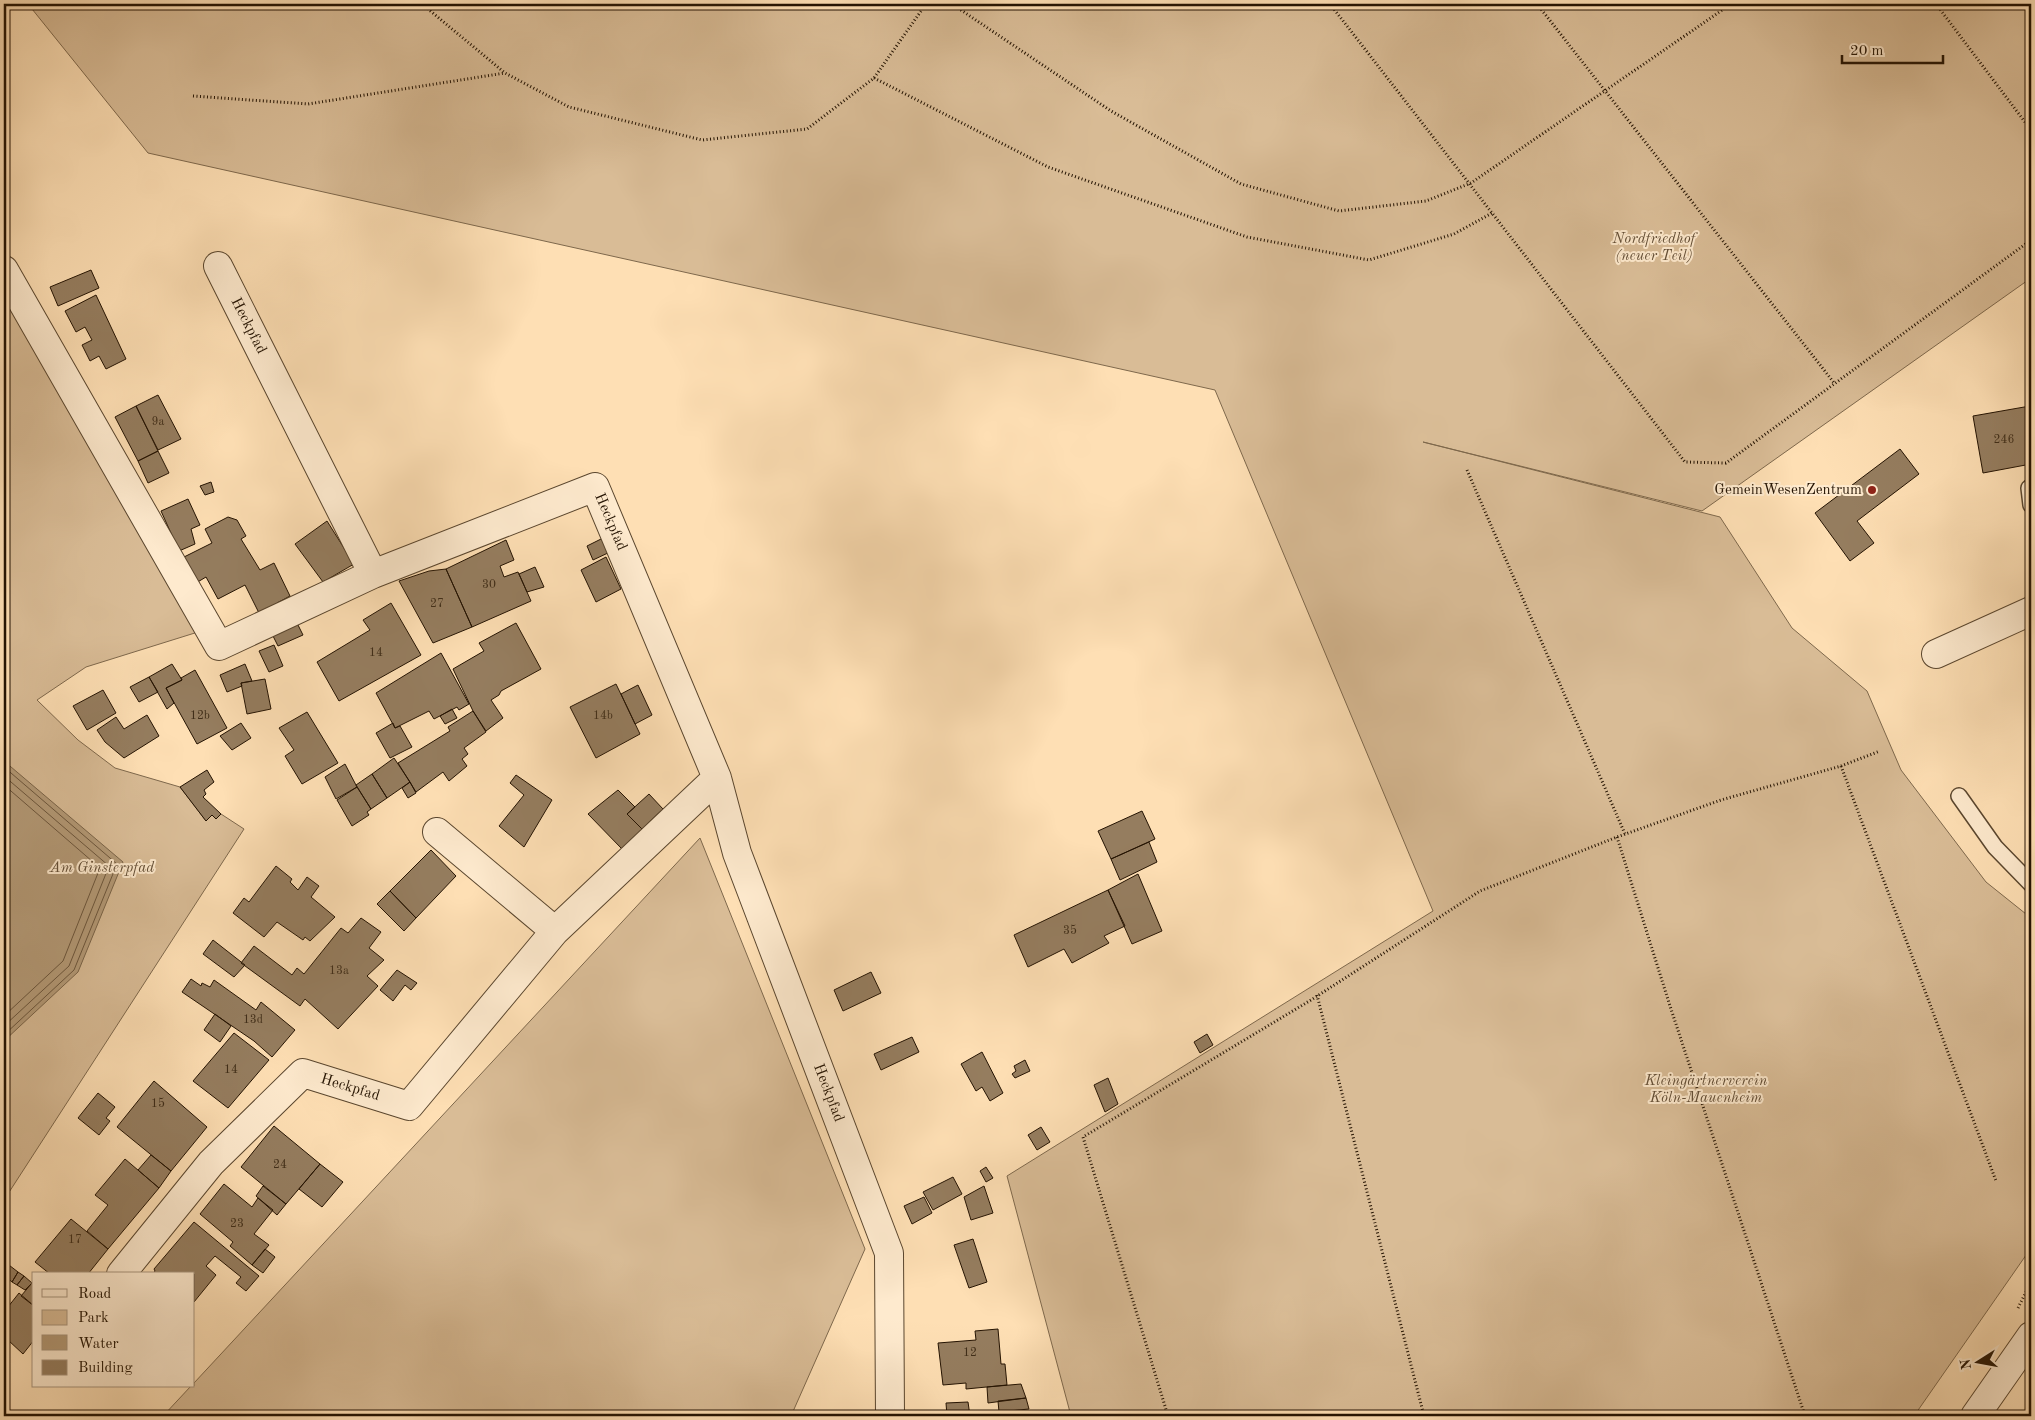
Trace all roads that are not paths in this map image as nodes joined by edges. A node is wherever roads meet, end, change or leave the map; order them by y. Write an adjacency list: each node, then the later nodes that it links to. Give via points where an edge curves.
1 (218, 266): 5 (street, Heckpfad)
2 (4, 270): 5 (street, Heckpfad, via 219,646)
3 (2029, 488): 4 (lane)
4 (2031, 505)
5 (373, 574): 8 (street, Heckpfad, via 595,487)
6 (2031, 611): 7 (street)
7 (1936, 654)
8 (717, 778): 12 (street, Heckpfad); 15 (street, Heckpfad, via 736,853 889,1253)
9 (1959, 796): 11 (lane, via 1995,847)
10 (437, 832): 12 (street)
11 (2031, 884)
12 (555, 931): 13 (street, Heckpfad, via 409,1106 303,1073 211,1163)
13 (123, 1272)
14 (2031, 1336): 16 (street)
15 (890, 1416)
16 (1975, 1416)

